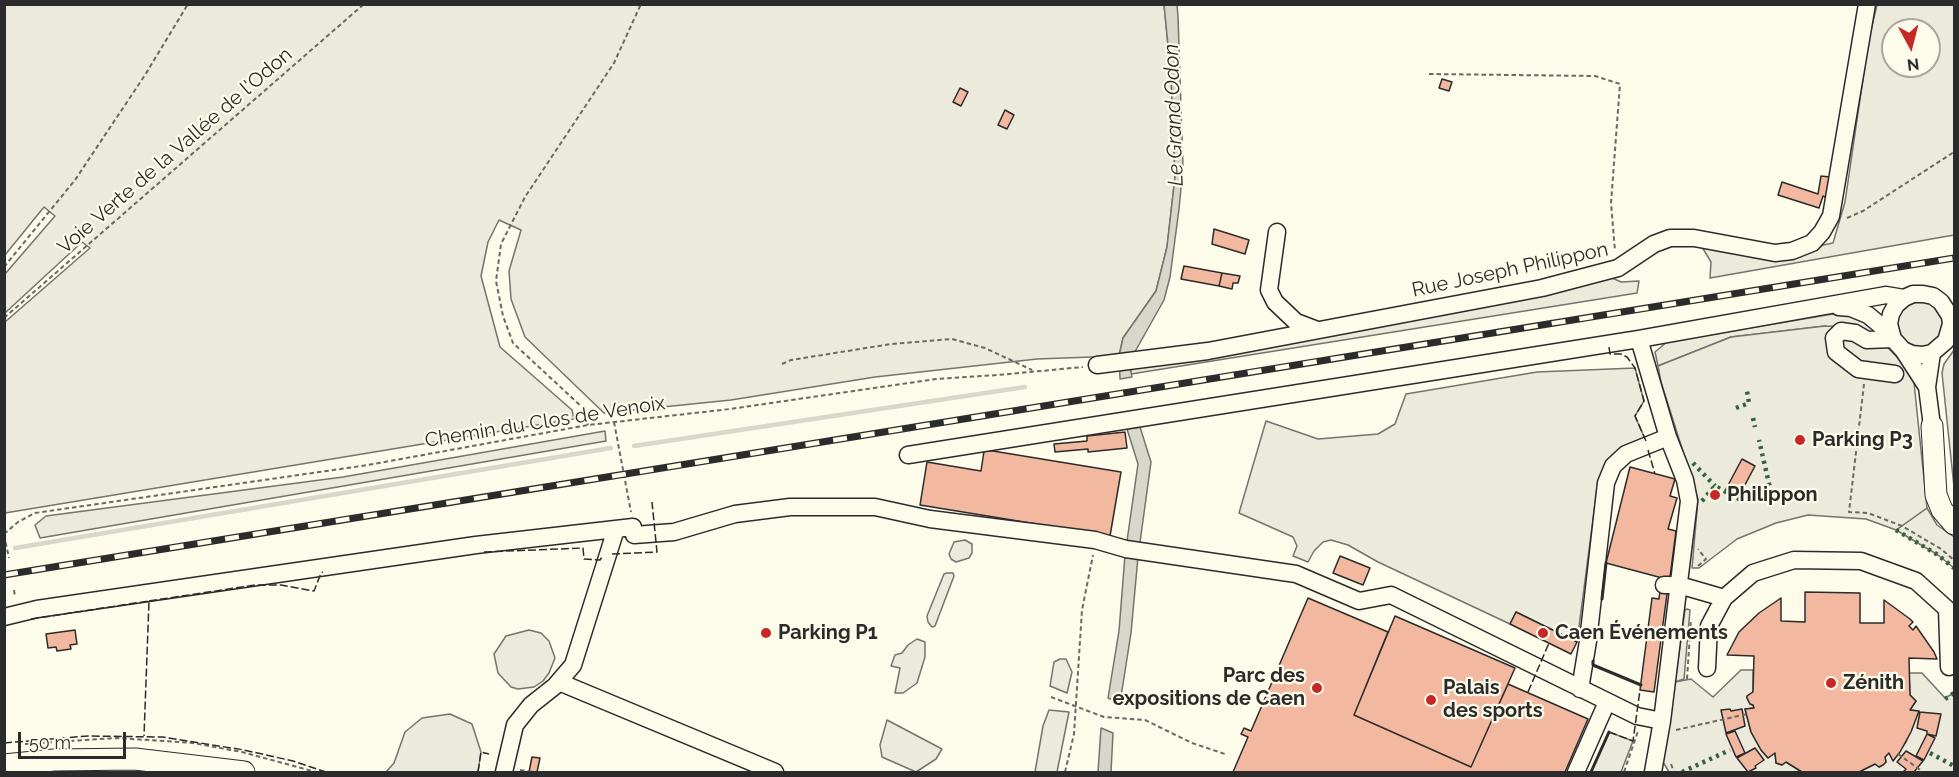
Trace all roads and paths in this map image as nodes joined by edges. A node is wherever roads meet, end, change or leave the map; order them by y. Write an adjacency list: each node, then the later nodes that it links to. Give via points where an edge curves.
1 (188, 4): 9 (path, via 99,146)
2 (364, 4): 14 (path, Voie Verte de la Vallée de l'Odon)
3 (641, 4): 27 (path, via 614,63 525,196 501,244 496,281 513,343 583,408)
4 (1867, 4): 7 (street, Rue Joseph Philippon)
5 (1429, 74): 10 (path, via 1596,76 1620,84 1611,203)
6 (1954, 152): 7 (path, via 1863,211 1840,219)
7 (1831, 216): 10 (street, Rue Joseph Philippon, via 1812,243 1792,251 1762,252 1694,238 1670,238 1654,243)
8 (1276, 232): 15 (street, via 1269,290 1275,302 1296,322)
9 (4, 267)
10 (1618, 268): 15 (street, Rue Joseph Philippon, via 1542,288)
11 (1904, 298): 12 (street, via 1923,294); 13 (street, via 1886,295); 18 (street, via 1891,314 1889,324)
12 (1948, 302): 16 (street)
13 (1832, 306): 17 (street); 18 (street, via 1868,315)
14 (4, 318)
15 (1318, 330): 21 (street, Rue Joseph Philippon)
16 (1952, 330): 19 (street)
17 (1639, 339): 29 (street); 30 (street)
18 (1895, 341): 19 (street, via 1912,354); 23 (street, via 1868,340 1841,331 1834,338 1836,352 1858,369); 25 (street)
19 (1932, 353): 25 (street)
20 (782, 364): 22 (path, via 891,344 952,339 986,348)
21 (1106, 365): 22 (path, Chemin du Clos de Venoix)
22 (1035, 372): 26 (path, Chemin du Clos de Venoix, via 936,379)
23 (1895, 374)
24 (1865, 379): 38 (path, via 1849,512 1868,513 1902,525)
25 (1927, 387): 28 (street)
26 (614, 422): 27 (path, Chemin du Clos de Venoix); 33 (path)
27 (588, 425): 35 (path, Chemin du Clos de Venoix, via 368,465 35,513)
28 (1932, 426): 31 (main road, via 1946,491); 32 (main road, via 1936,495)
29 (1668, 437): 39 (street, via 1689,501); 45 (street, via 1626,454 1613,466 1606,483)
30 (908, 455)
31 (1954, 507)
32 (1954, 524)
33 (633, 527): 34 (street); 36 (street, via 634,535 674,532 735,514 790,507 875,507 930,519)
34 (616, 529): 41 (street, via 258,576); 44 (street, via 573,665)
35 (4, 534): 37 (path)
36 (1095, 540): 45 (street, via 1132,550 1296,574 1359,601 1391,595); 48 (path, via 1082,610)
37 (9, 558)
38 (1954, 560)
39 (1672, 585): 40 (street); 51 (street)
40 (1724, 598): 42 (street, via 1753,573 1794,560 1861,561 1916,581 1947,609); 43 (street, via 1709,626)
41 (12, 616)
42 (1949, 667)
43 (1707, 668)
44 (559, 681): 59 (street, via 515,725); 63 (street)
45 (1580, 689): 47 (street)
46 (1051, 698): 48 (path)
47 (1607, 702): 50 (street); 65 (street)
48 (1076, 707): 53 (path, via 1104,717 1145,720); 64 (path)
49 (1746, 714): 51 (path)
50 (1643, 717): 51 (street); 66 (path)
51 (1665, 726): 58 (street)
52 (193, 743): 61 (path)
53 (1225, 754)
54 (1898, 754): 68 (path)
55 (4, 758): 56 (street)
56 (40, 761): 57 (main road); 60 (main road, via 135,759)
57 (4, 765)
58 (1659, 766): 67 (path)
59 (512, 771): 62 (path)
60 (244, 772)
61 (316, 772)
62 (533, 772)
63 (775, 772)
64 (1065, 772)
65 (1576, 772)
66 (1624, 772)
67 (1674, 772)
68 (1923, 772)

